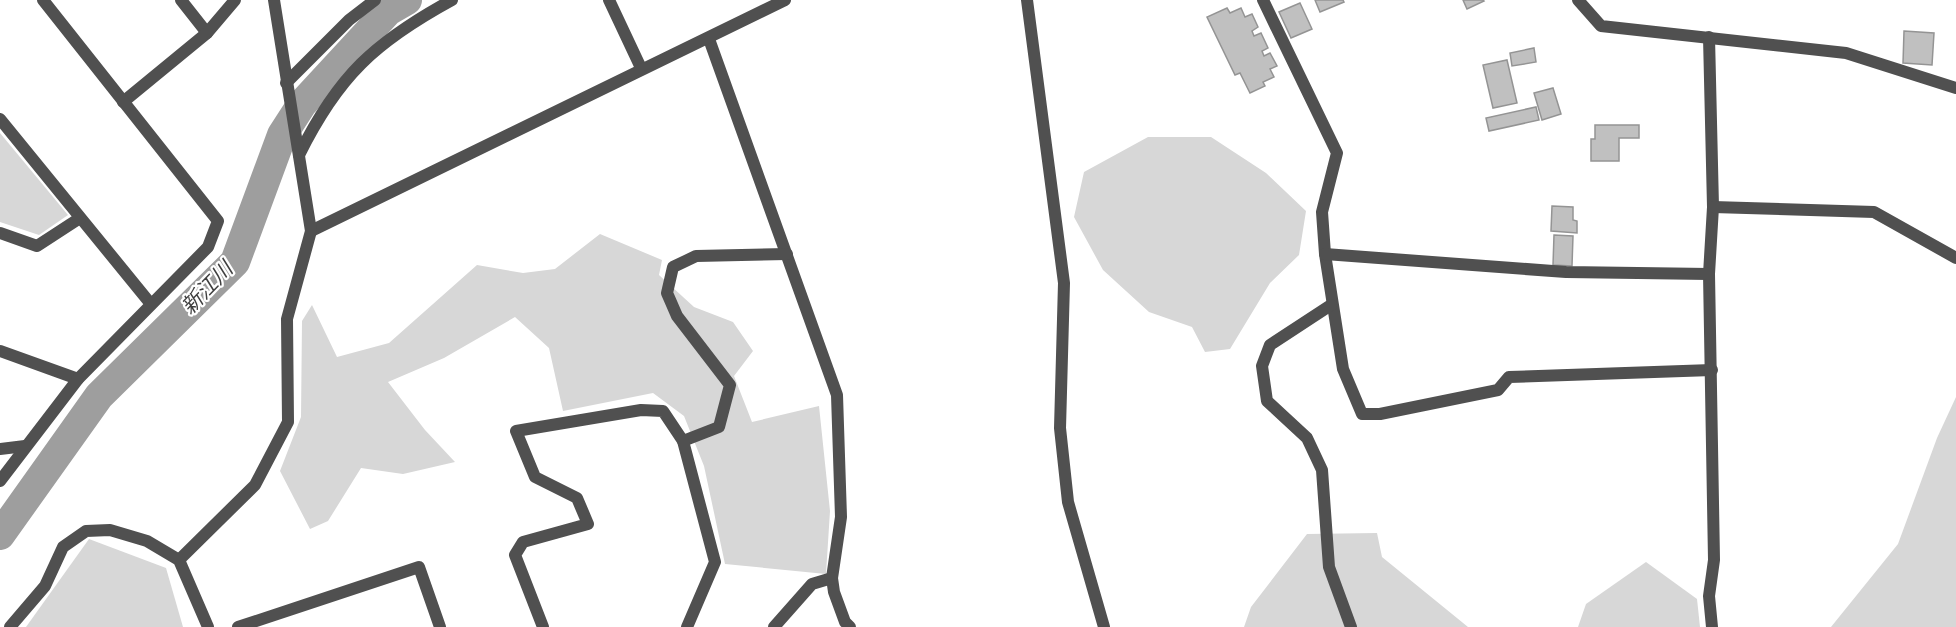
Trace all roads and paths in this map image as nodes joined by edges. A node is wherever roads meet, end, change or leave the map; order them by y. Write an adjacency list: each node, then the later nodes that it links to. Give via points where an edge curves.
1 (43, 0): 18 (street)
2 (181, 0): 12 (street)
3 (235, 0): 12 (street)
4 (274, 0): 16 (street)
5 (375, 0): 16 (street, via 349,20)
6 (452, 0): 20 (street, via 407,25 351,72 319,114)
7 (609, 0): 15 (street)
8 (784, 0): 14 (street)
9 (1027, 0): 48 (street, via 1064,283 1060,428 1068,502)
10 (1263, 0): 26 (street, via 1337,153 1322,212)
11 (1578, 0): 13 (street, via 1601,26)
12 (207, 33): 18 (street)
13 (1709, 37): 17 (street, via 1846,53); 21 (street)
14 (709, 39): 15 (street); 25 (street)
15 (641, 69): 23 (street)
16 (286, 83): 20 (street)
17 (1956, 88)
18 (123, 102): 29 (street, via 218,221 208,247)
19 (0, 119): 22 (street)
20 (299, 155): 23 (street)
21 (1713, 207): 27 (street, via 1874,212); 28 (street)
22 (80, 218): 24 (street, via 37,246); 29 (street)
23 (311, 231): 38 (street, via 287,319 288,422 255,485)
24 (0, 233)
25 (787, 254): 34 (street, via 696,256 673,267 668,293 677,316 730,385 718,428); 39 (street, via 837,395 841,517)
26 (1325, 254): 28 (street, via 1566,272); 30 (street)
27 (1956, 258)
28 (1709, 274): 32 (street)
29 (150, 303): 33 (street)
30 (1332, 304): 32 (street, via 1343,369 1362,414 1380,414 1498,390 1509,376); 49 (street, via 1270,345 1262,366 1267,401 1307,438 1322,470 1329,567)
31 (0, 351): 33 (street)
32 (1712, 370): 50 (street)
33 (78, 379): 35 (street)
34 (683, 441): 44 (street, via 663,411 641,410 516,430 535,477 576,498 588,524 523,542 515,555); 45 (street, via 715,562)
35 (25, 446): 36 (street); 37 (street)
36 (0, 450)
37 (0, 481)
38 (179, 560): 40 (street, via 147,541 110,530 86,531 63,547 45,586); 41 (street)
39 (832, 578): 46 (street, via 812,584); 47 (street)
40 (10, 627)
41 (208, 627)
42 (238, 627): 43 (street, via 419,567)
43 (440, 627)
44 (543, 627)
45 (687, 627)
46 (774, 627)
47 (850, 627)
48 (1104, 627)
49 (1351, 627)
50 (1712, 627)

